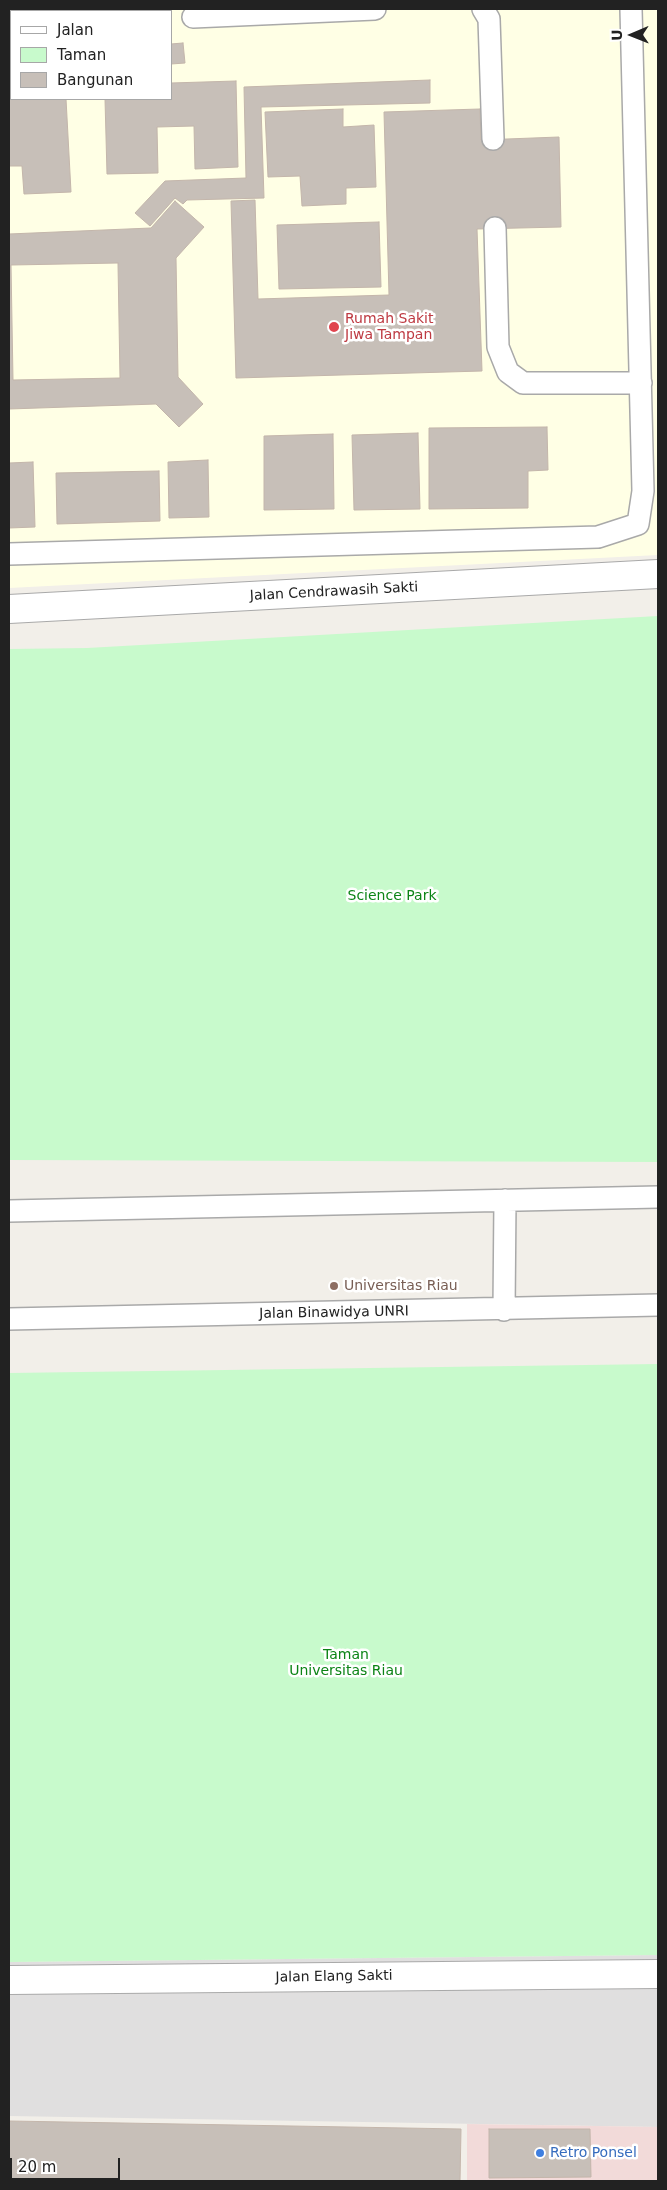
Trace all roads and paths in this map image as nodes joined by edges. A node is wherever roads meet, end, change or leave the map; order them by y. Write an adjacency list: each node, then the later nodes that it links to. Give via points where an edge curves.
1 (375, 9): 4 (lane)
2 (483, 9): 5 (lane, via 489,19)
3 (631, 9): 7 (lane)
4 (193, 17)
5 (493, 139)
6 (495, 228): 7 (lane, via 498,347 508,372 523,383)
7 (641, 383): 8 (lane, via 642,491 638,524 598,537)
8 (9, 554)
9 (658, 574): 10 (street, Jalan Cendrawasih Sakti)
10 (9, 608)
11 (658, 1197): 12 (lane)
12 (504, 1200): 13 (lane); 15 (lane)
13 (9, 1210)
14 (658, 1305): 15 (lane, Jalan Binawidya UNRI)
15 (504, 1310): 16 (lane, Jalan Binawidya UNRI)
16 (9, 1319)
17 (658, 1974): 18 (street, Jalan Elang Sakti)
18 (9, 1980)

